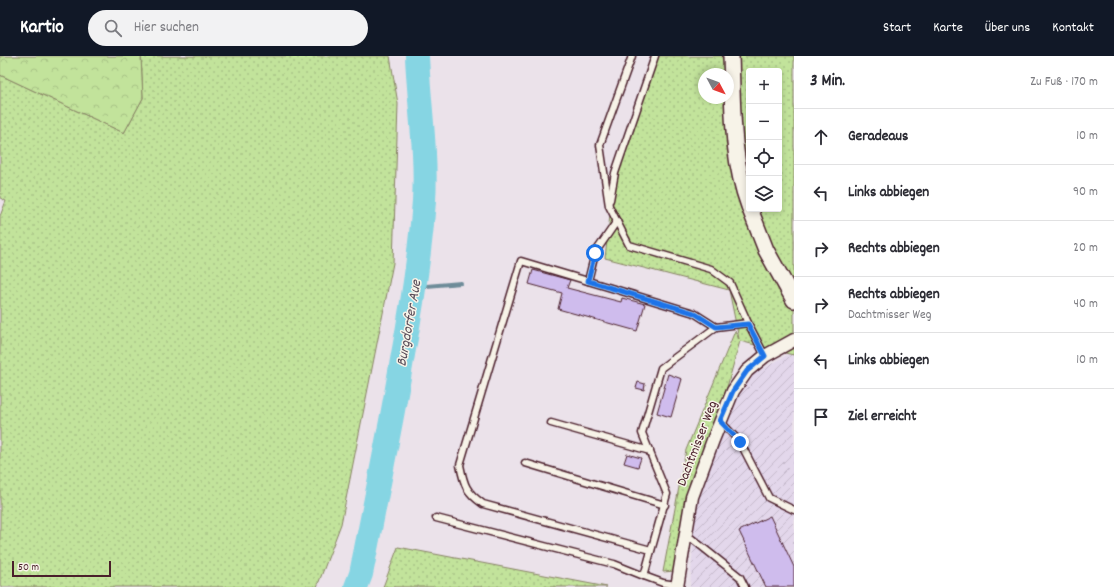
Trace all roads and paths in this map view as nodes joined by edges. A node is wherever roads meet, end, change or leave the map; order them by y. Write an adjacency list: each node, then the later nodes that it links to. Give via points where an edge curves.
1 (632, 56): 5 (lane, via 600,144)
2 (655, 56): 5 (lane, via 615,173)
3 (731, 56): 4 (street, via 734,133 738,169)
4 (746, 196)
5 (609, 206): 7 (lane)
6 (751, 212): 9 (street, via 766,250)
7 (617, 221): 8 (lane, via 595,253); 10 (lane, via 629,245 711,269 730,283)
8 (588, 281): 11 (lane, via 694,313); 22 (lane, via 521,261 460,465 463,484 473,497 483,504)
9 (794, 300)
10 (748, 324): 11 (lane); 13 (lane)
11 (716, 327): 16 (lane, via 661,368 642,433)
12 (794, 340): 13 (street, Dachtmisser Weg)
13 (765, 356): 14 (street, Dachtmisser Weg, via 747,371 733,391)
14 (720, 421): 19 (lane, via 740,442 769,498); 21 (street, Dachtmisser Weg, via 692,497)
15 (551, 423): 16 (lane)
16 (650, 451): 18 (lane, via 668,494)
17 (525, 462): 18 (lane)
18 (664, 505): 22 (lane)
19 (794, 510)
20 (436, 518): 23 (lane, via 614,564)
21 (686, 534): 24 (street, Dachtmisser Weg); 25 (lane, via 740,577)
22 (651, 550): 23 (lane)
23 (644, 576): 24 (lane, via 663,584)
24 (677, 586)
25 (745, 587)

